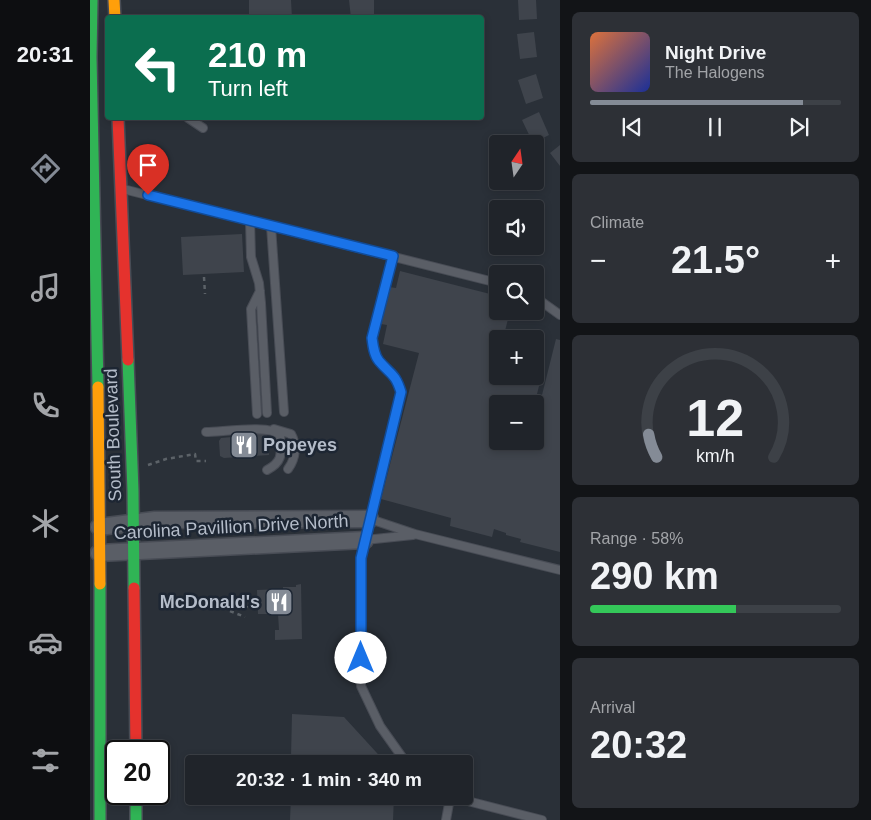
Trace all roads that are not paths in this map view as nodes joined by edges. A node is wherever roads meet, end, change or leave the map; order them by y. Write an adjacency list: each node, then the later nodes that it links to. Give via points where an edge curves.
1 (92, 0): 24 (main road, South Boulevard, via 100,492)
2 (114, 0): 3 (main road)
3 (115, 15)
4 (118, 120): 7 (main road, South Boulevard)
5 (191, 120): 6 (lane)
6 (203, 128)
7 (121, 188): 8 (lane); 23 (main road, South Boulevard)
8 (250, 221): 9 (lane); 12 (lane, via 251,257)
9 (271, 226): 10 (lane); 15 (lane)
10 (393, 256): 11 (lane); 22 (lane, via 372,338 378,360 392,372 401,392)
11 (489, 281)
12 (260, 290): 16 (lane); 17 (lane, via 251,309)
13 (544, 303): 14 (lane)
14 (560, 315)
15 (284, 412)
16 (268, 413)
17 (257, 414)
18 (267, 429): 19 (lane); 20 (lane, via 291,434 295,455); 21 (lane, via 280,435 281,453 276,465)
19 (206, 432)
20 (288, 469)
21 (267, 470)
22 (370, 519): 23 (street, Carolina Pavillion Drive North, via 155,520); 25 (lane); 26 (lane)
23 (134, 523): 24 (street, Carolina Pavillion Drive North); 27 (main road, South Boulevard)
24 (94, 528): 28 (main road, South Boulevard)
25 (414, 534): 26 (lane); 29 (lane)
26 (365, 540): 27 (street, Carolina Pavillion Drive North); 33 (lane, via 361,558 360,686 380,726)
27 (134, 551): 28 (street, Carolina Pavillion Drive North); 32 (main road, South Boulevard)
28 (95, 554): 31 (main road, South Boulevard)
29 (560, 570)
30 (90, 601): 31 (main road)
31 (100, 616): 37 (main road, South Boulevard)
32 (136, 740)
33 (401, 755)
34 (473, 803): 40 (lane)
35 (136, 805): 38 (main road)
36 (448, 805): 39 (lane)
37 (100, 820)
38 (136, 820)
39 (446, 820)
40 (542, 820)

